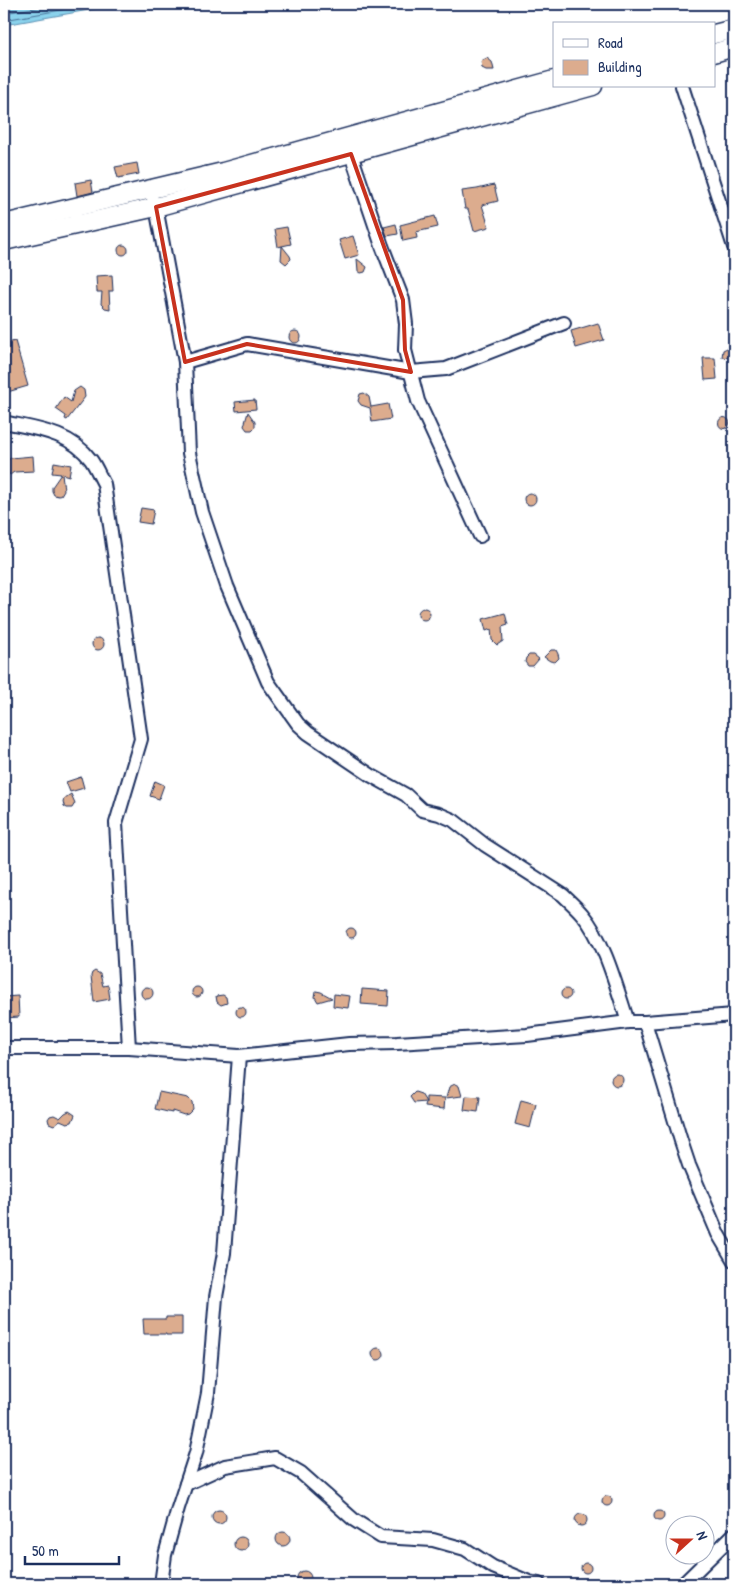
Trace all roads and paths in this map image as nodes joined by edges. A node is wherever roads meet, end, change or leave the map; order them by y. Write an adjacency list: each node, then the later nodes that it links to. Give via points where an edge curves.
1 (734, 29): 2 (main road)
2 (716, 34)
3 (734, 47): 4 (main road)
4 (716, 52)
5 (553, 80): 9 (main road)
6 (586, 88): 8 (main road)
7 (683, 88): 13 (street)
8 (351, 154): 10 (main road); 16 (street, via 403,300 405,350)
9 (148, 190): 10 (street); 11 (main road)
10 (156, 208): 12 (main road); 15 (street)
11 (4, 224)
12 (4, 241)
13 (734, 247)
14 (564, 323): 16 (street, via 446,369)
15 (184, 362): 16 (street, via 247,344); 20 (street, via 190,453 202,512 227,586 268,682 308,733 406,795 422,810 453,820 572,904 591,927)
16 (411, 372): 18 (street, via 418,401)
17 (4, 422): 23 (street, via 73,441 92,460 104,484 141,738 116,823)
18 (480, 536)
19 (734, 1014): 21 (street)
20 (628, 1022): 21 (street); 24 (street, via 527,1035 349,1044)
21 (645, 1022): 25 (street, via 689,1165 718,1234)
22 (4, 1048): 23 (street)
23 (129, 1048): 24 (street)
24 (239, 1056): 26 (street, via 224,1253 216,1297 208,1393)
25 (734, 1261)
26 (186, 1484): 28 (street, via 164,1555); 29 (street, via 225,1466 275,1458 301,1473 354,1520 381,1537 433,1540 465,1550 492,1566)
27 (734, 1534): 30 (street)
28 (161, 1584)
29 (539, 1584)
30 (684, 1584)

